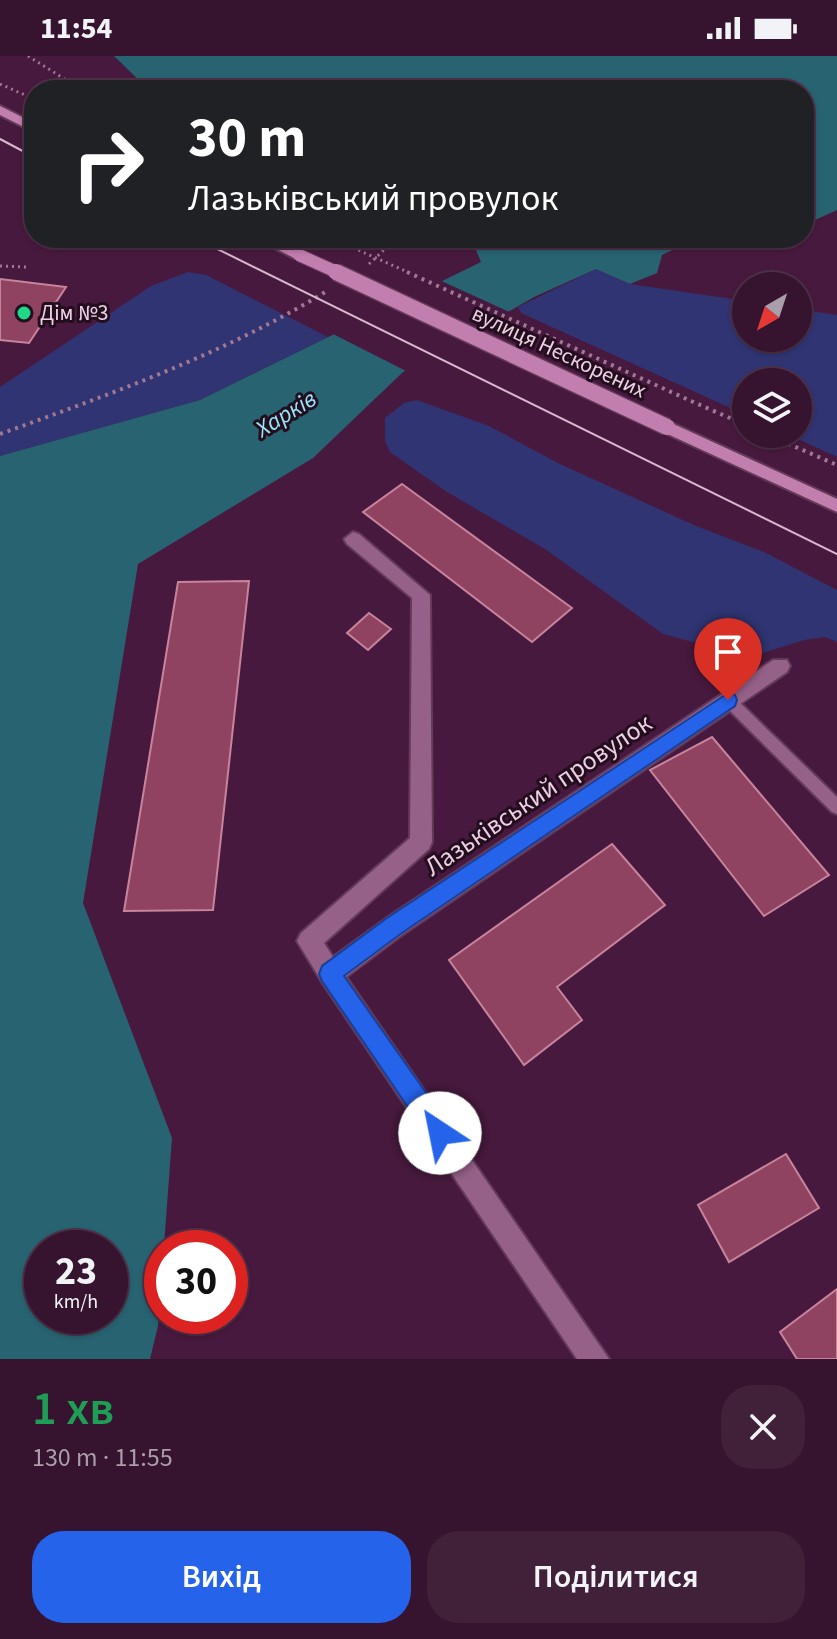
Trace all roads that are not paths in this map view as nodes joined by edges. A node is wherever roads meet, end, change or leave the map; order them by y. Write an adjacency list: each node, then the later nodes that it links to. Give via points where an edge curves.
1 (0, 110): 2 (main road)
2 (24, 123)
3 (284, 248): 4 (main road, вулиця Нескорених, bridge)
4 (837, 506)
5 (353, 539): 9 (street, Лазьківський провулок, via 421,595 421,842 309,941)
6 (780, 666): 7 (street, Лазьківський провулок)
7 (728, 700): 8 (lane); 9 (street, Лазьківський провулок)
8 (837, 807)
9 (330, 974): 10 (street, Лазьківський провулок)
10 (594, 1359)

